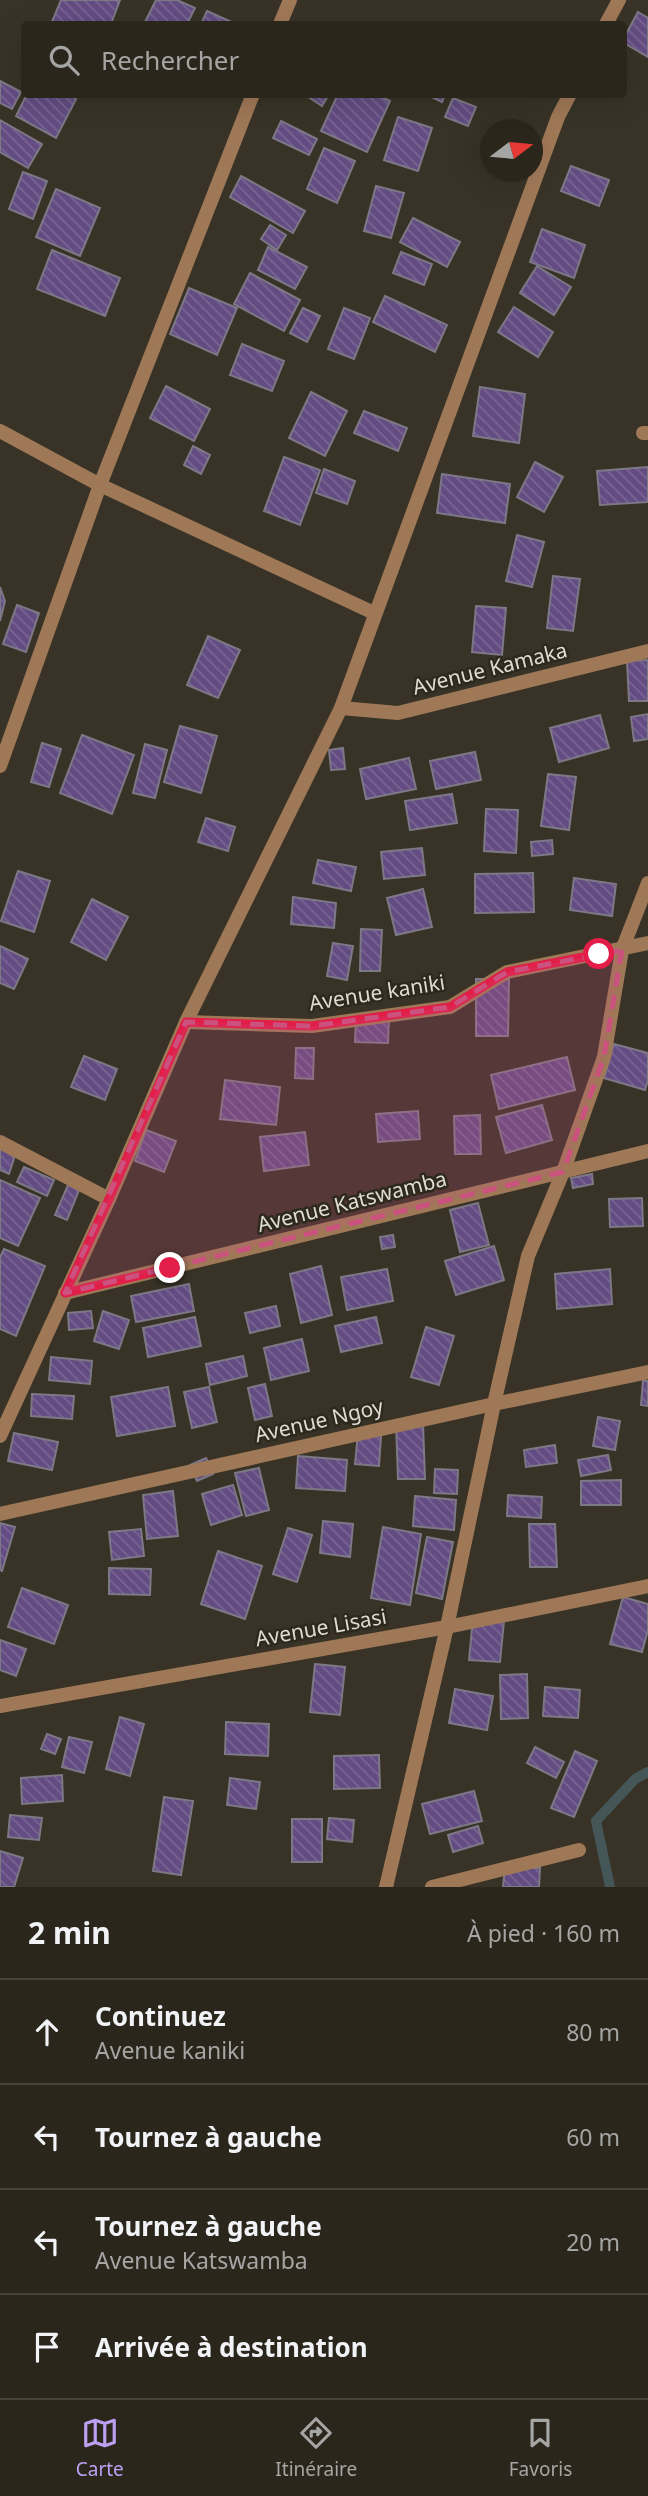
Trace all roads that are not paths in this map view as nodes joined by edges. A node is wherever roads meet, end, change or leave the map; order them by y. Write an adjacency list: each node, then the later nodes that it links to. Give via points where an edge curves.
1 (290, 0): 3 (street)
2 (619, 0): 4 (street)
3 (281, 21)
4 (608, 21)
5 (251, 98): 8 (street)
6 (568, 98): 9 (street)
7 (0, 431): 8 (street)
8 (100, 485): 9 (street); 12 (street)
9 (374, 613): 11 (street)
10 (648, 651): 11 (street, Avenue Kamaka, via 398,713)
11 (341, 708): 16 (street)
12 (0, 766)
13 (648, 883): 15 (street)
14 (648, 943): 15 (street, Avenue kaniki)
15 (622, 950): 16 (street, Avenue kaniki, via 507,972 450,1007 312,1026); 19 (street, via 604,1057)
16 (186, 1022): 20 (street)
17 (0, 1142): 20 (street)
18 (648, 1151): 19 (street, Avenue Katswamba)
19 (563, 1172): 21 (street, Avenue Katswamba); 23 (street, via 528,1256)
20 (109, 1199): 21 (street)
21 (65, 1293): 24 (street)
22 (648, 1372): 23 (street, Avenue Ngoy)
23 (494, 1404): 25 (street, Avenue Ngoy); 27 (street)
24 (0, 1436)
25 (0, 1514)
26 (648, 1587): 27 (street, Avenue Lisasi)
27 (447, 1627): 28 (street, Avenue Lisasi); 30 (street)
28 (0, 1706)
29 (579, 1850): 31 (street)
30 (386, 1887)
31 (432, 1887)

